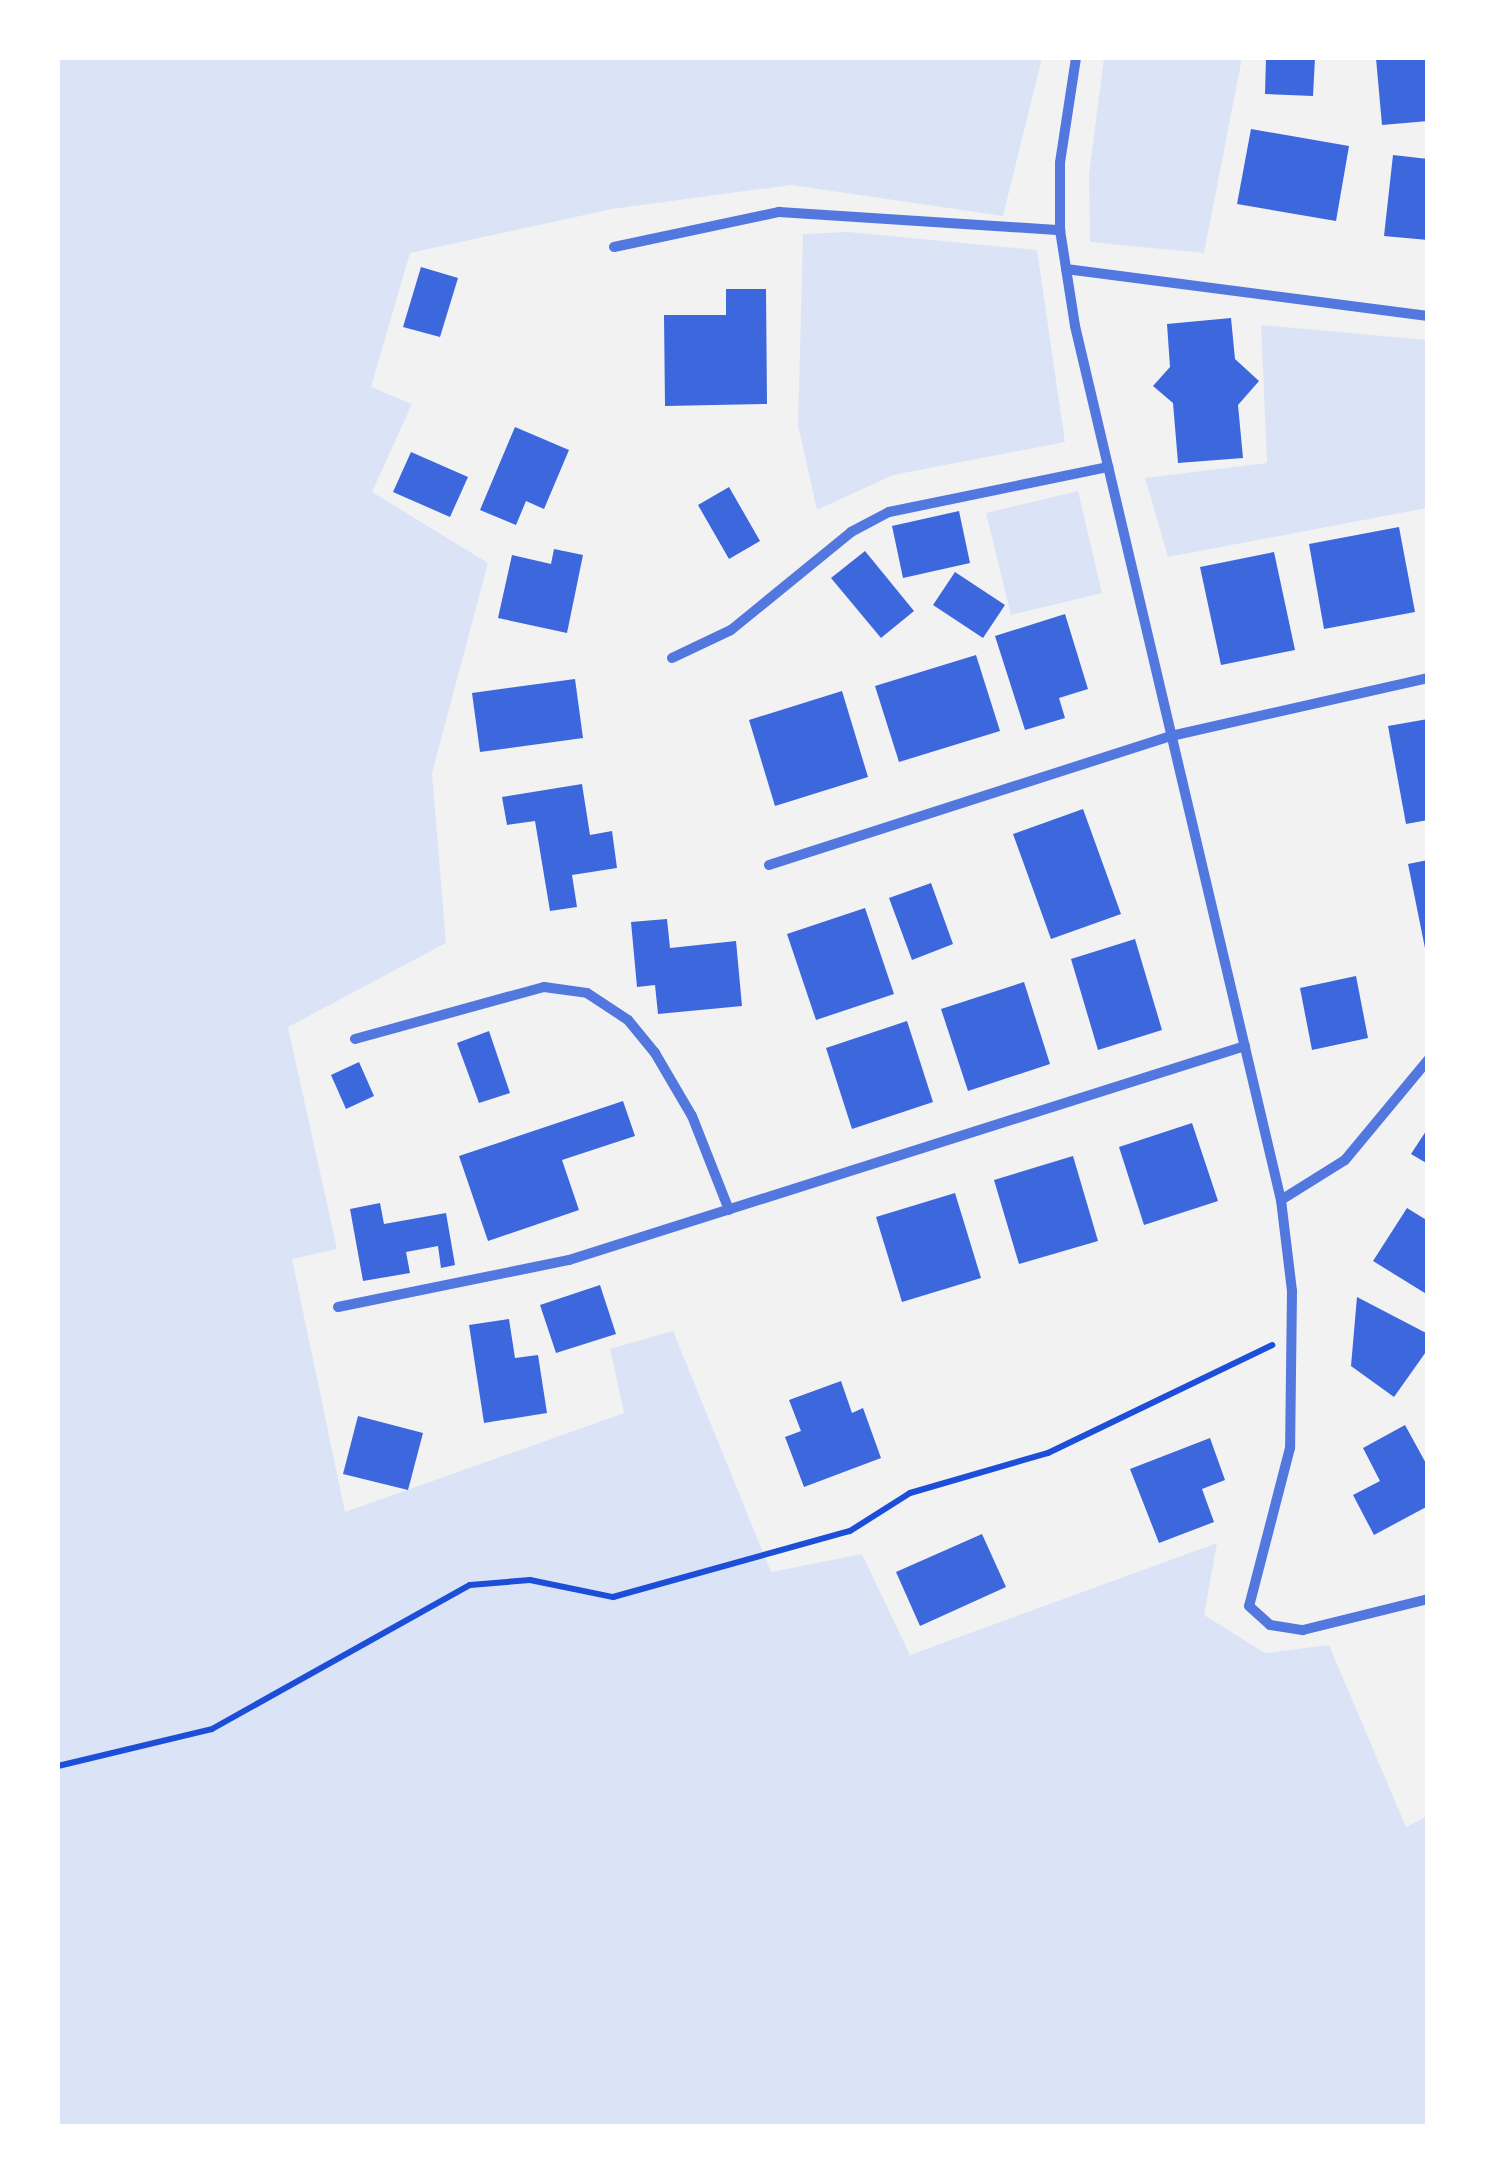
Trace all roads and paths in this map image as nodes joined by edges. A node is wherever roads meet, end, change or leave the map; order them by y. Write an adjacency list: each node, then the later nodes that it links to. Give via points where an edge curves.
1 (1076, 58): 2 (street, via 1060,164)
2 (1060, 230): 3 (street, via 779,212); 4 (street)
3 (614, 247)
4 (1066, 269): 5 (street); 6 (street)
5 (1428, 316)
6 (1108, 468): 7 (street, via 888,512 850,532 731,630); 9 (street)
7 (672, 658)
8 (1428, 678): 9 (street)
9 (1172, 736): 10 (street); 12 (street)
10 (769, 865)
11 (355, 1039): 15 (street, via 544,987 586,993 628,1020 655,1053 692,1116)
12 (1245, 1046): 14 (street); 15 (street)
13 (1428, 1060): 14 (street, via 1345,1160)
14 (1281, 1200): 17 (street)
15 (728, 1210): 16 (street, via 569,1260)
16 (338, 1308)
17 (1294, 1335): 18 (street, via 1290,1448 1250,1606 1270,1624 1303,1630); 19 (path, via 1048,1453 910,1494 850,1531 613,1598 530,1580 470,1585 212,1729)
18 (1428, 1600)
19 (58, 1766)
20 (1428, 1930): 21 (path)
21 (1428, 2100)

